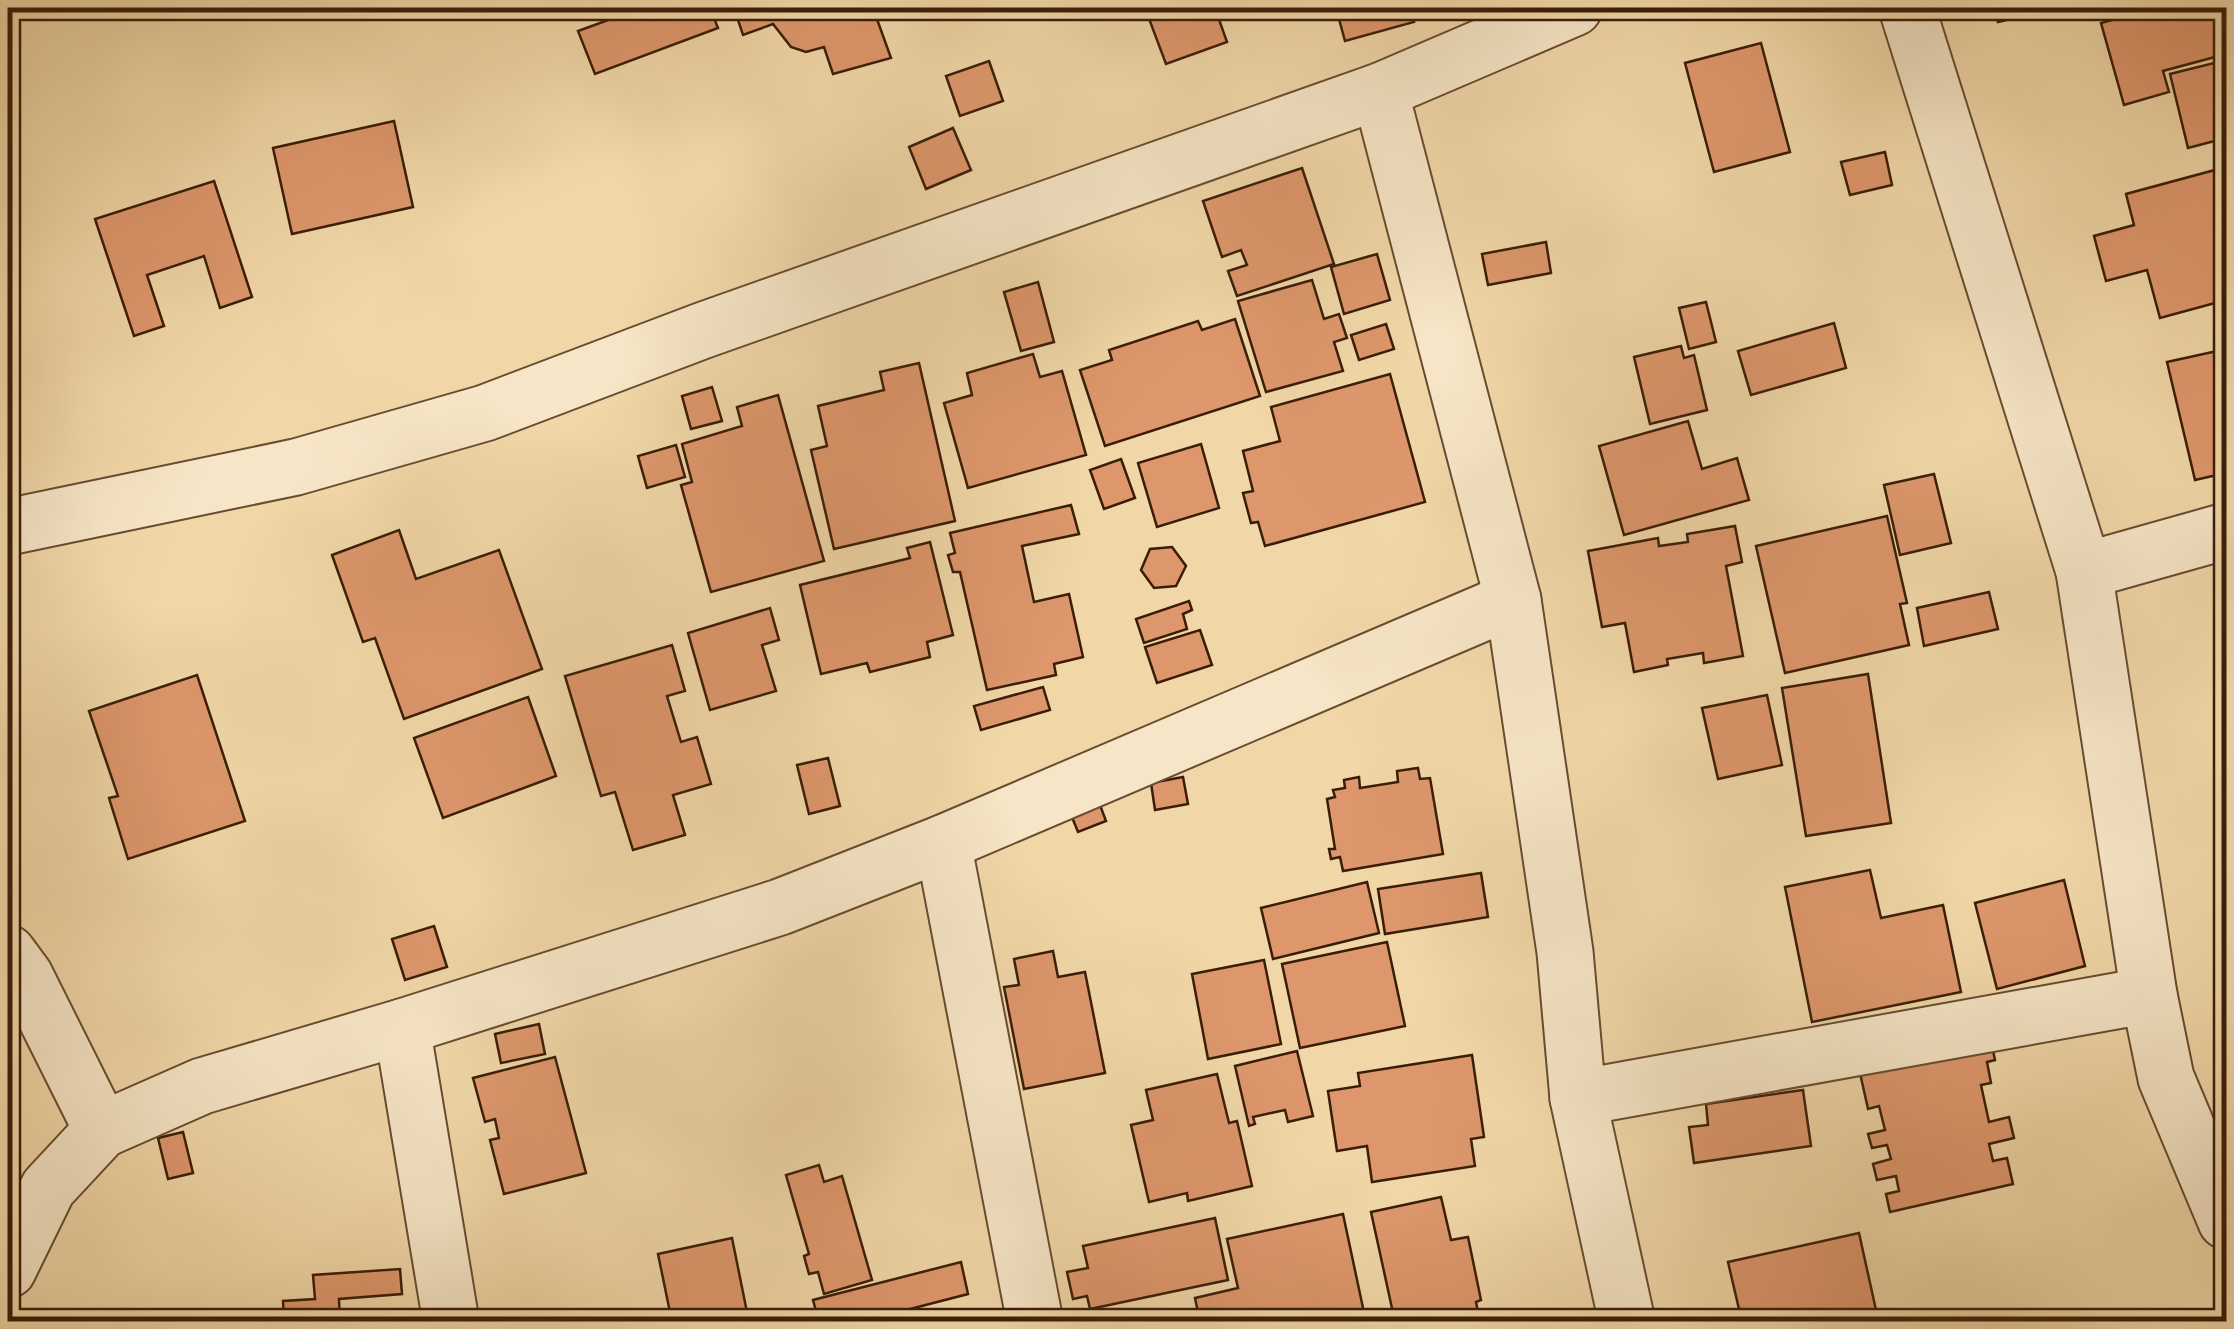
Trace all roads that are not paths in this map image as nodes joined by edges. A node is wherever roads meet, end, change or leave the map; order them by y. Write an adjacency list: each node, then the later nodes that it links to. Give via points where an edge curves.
1 (1574, 8): 3 (street)
2 (1907, 8): 6 (street)
3 (1380, 91): 4 (street, via 485,413 296,467); 7 (street)
4 (8, 527)
5 (2226, 531): 6 (street)
6 (2084, 571): 10 (street)
7 (1513, 600): 8 (street); 12 (street, via 1565,952)
8 (942, 843): 11 (street, via 780,906); 17 (street)
9 (8, 953): 13 (street)
10 (2149, 995): 12 (street); 14 (street, via 2166,1078)
11 (402, 1027): 13 (street, via 202,1086); 16 (street)
12 (1578, 1098): 18 (street)
13 (102, 1130): 15 (street, via 48,1188)
14 (2226, 1221)
15 (8, 1270)
16 (451, 1322)
17 (1034, 1322)
18 (1627, 1322)

